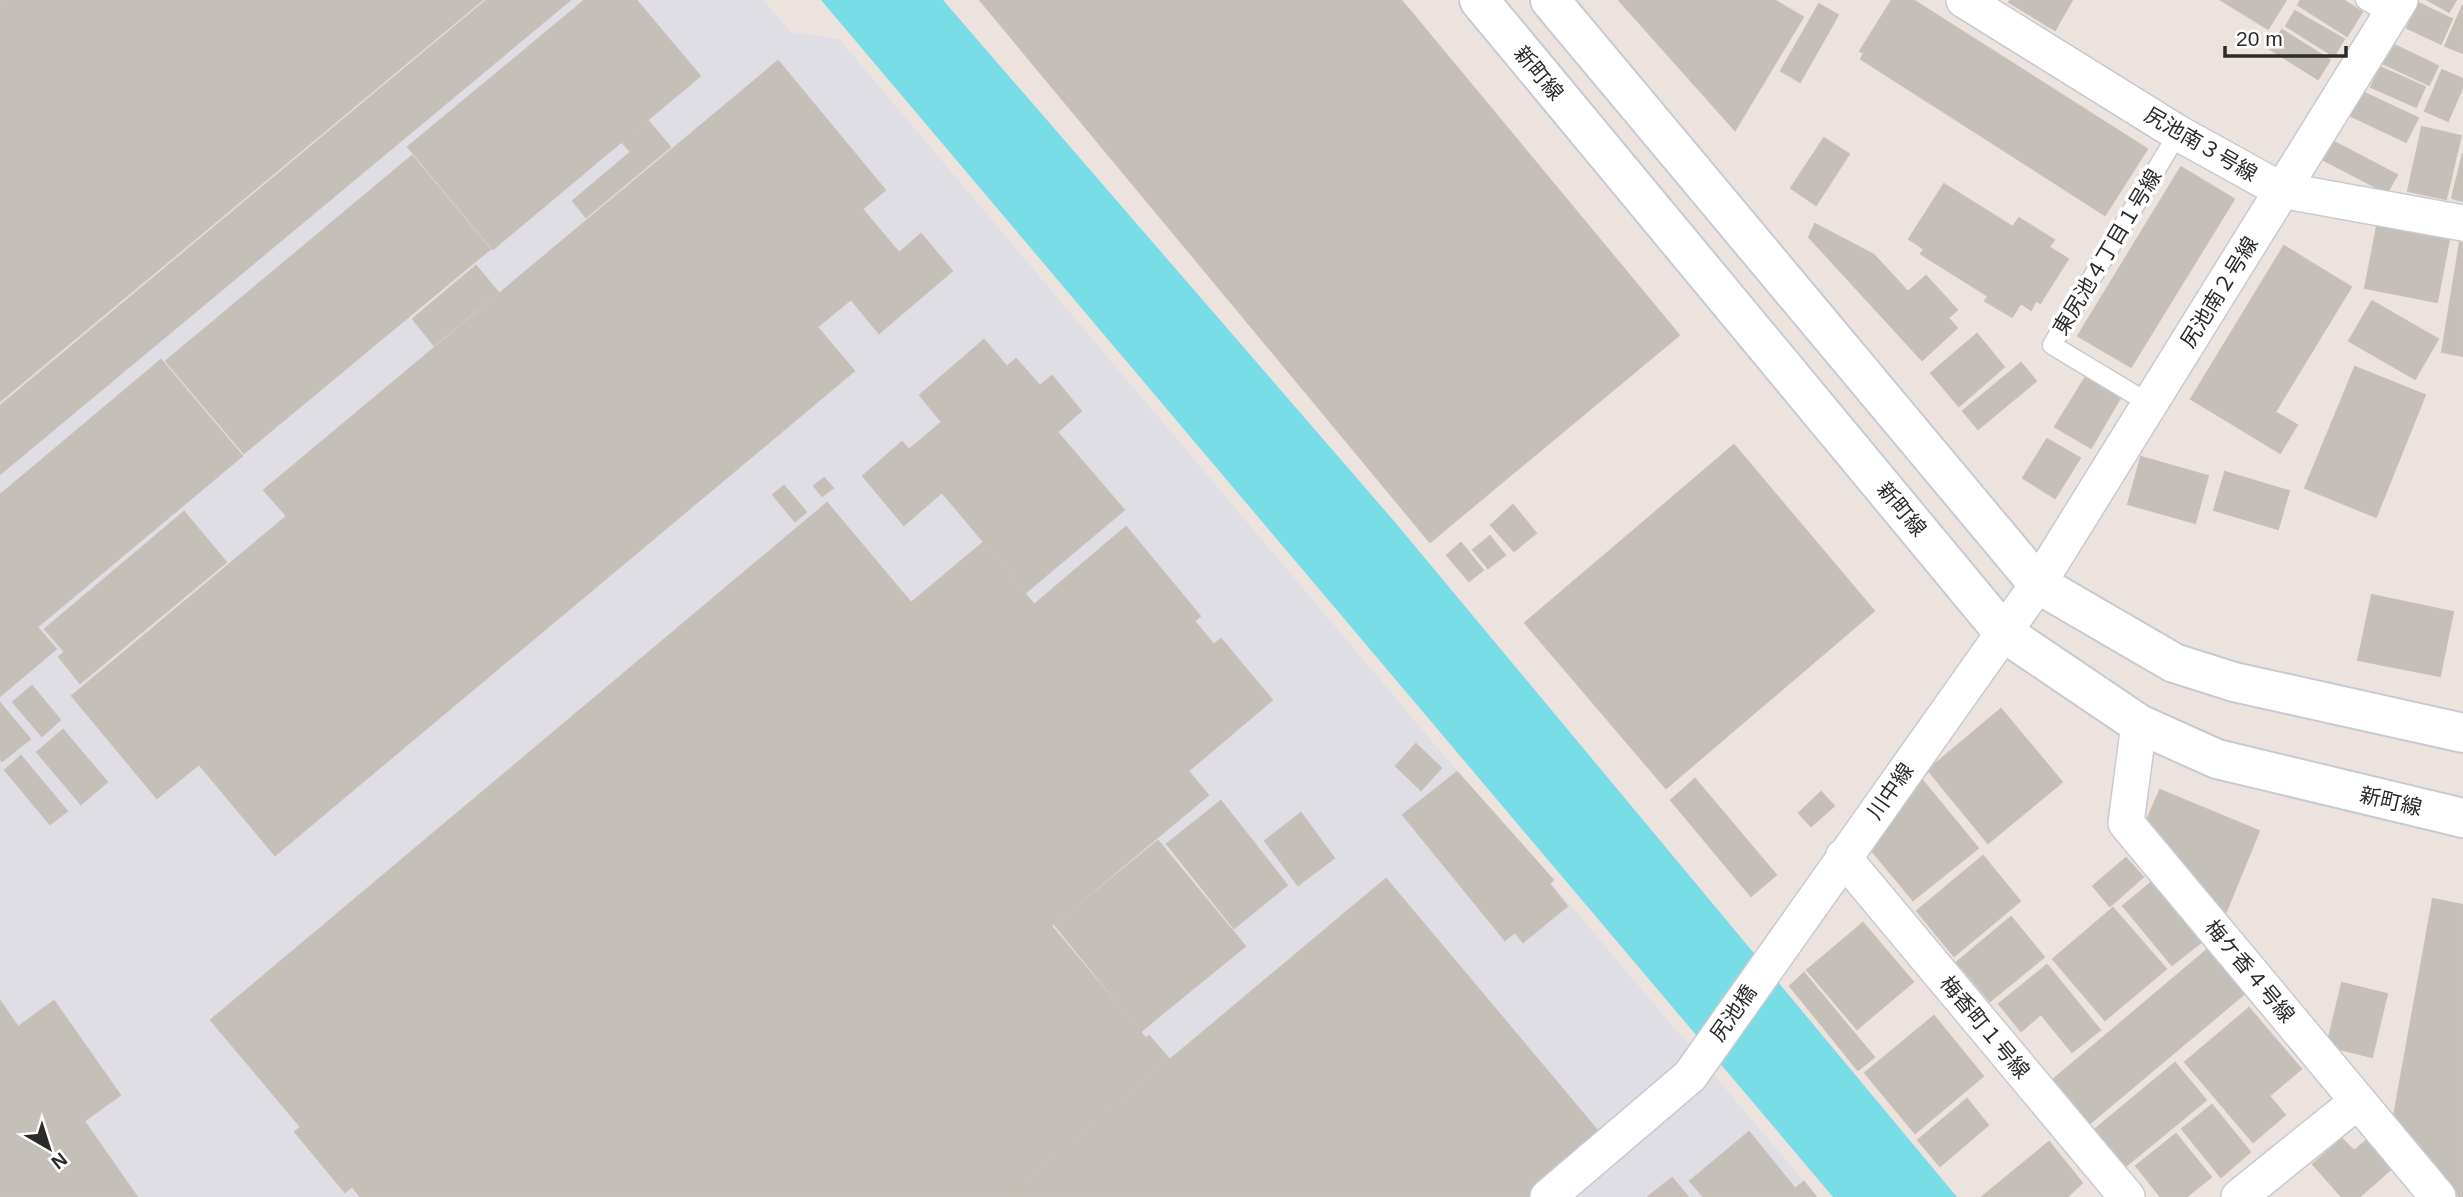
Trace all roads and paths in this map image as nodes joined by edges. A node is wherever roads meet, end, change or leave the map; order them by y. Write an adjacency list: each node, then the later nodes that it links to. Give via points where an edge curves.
1 (1479, 0): 10 (street, 新町線)
2 (1550, 0): 9 (street)
3 (1964, 0): 5 (street, 尻池南３号線)
4 (2385, 5): 6 (street, 尻池南２号線)
5 (2178, 133): 6 (street, 尻池南３号線); 8 (lane, 東尻池４丁目１号線, via 2052,345)
6 (2281, 190): 7 (street, 尻池南３号線); 8 (street, 尻池南２号線)
7 (2463, 223)
8 (2150, 404): 9 (street, 尻池南２号線)
9 (2038, 584): 10 (street, 川中線); 12 (street, via 2174,663 2234,682)
10 (2003, 632): 11 (street, 新町線); 14 (street, 川中線)
11 (2139, 724): 13 (street, 新町線, via 2217,759); 16 (street, 梅ケ香４号線, via 2126,823)
12 (2463, 733)
13 (2463, 818)
14 (1843, 857): 15 (street, 川中線); 18 (street, 梅香町１号線)
15 (1777, 950): 17 (street, 尻池橋, via 1690,1076)
16 (2358, 1101): 19 (street); 20 (street, 梅ケ香４号線)
17 (1548, 1197)
18 (2127, 1197)
19 (2239, 1197)
20 (2438, 1197)

